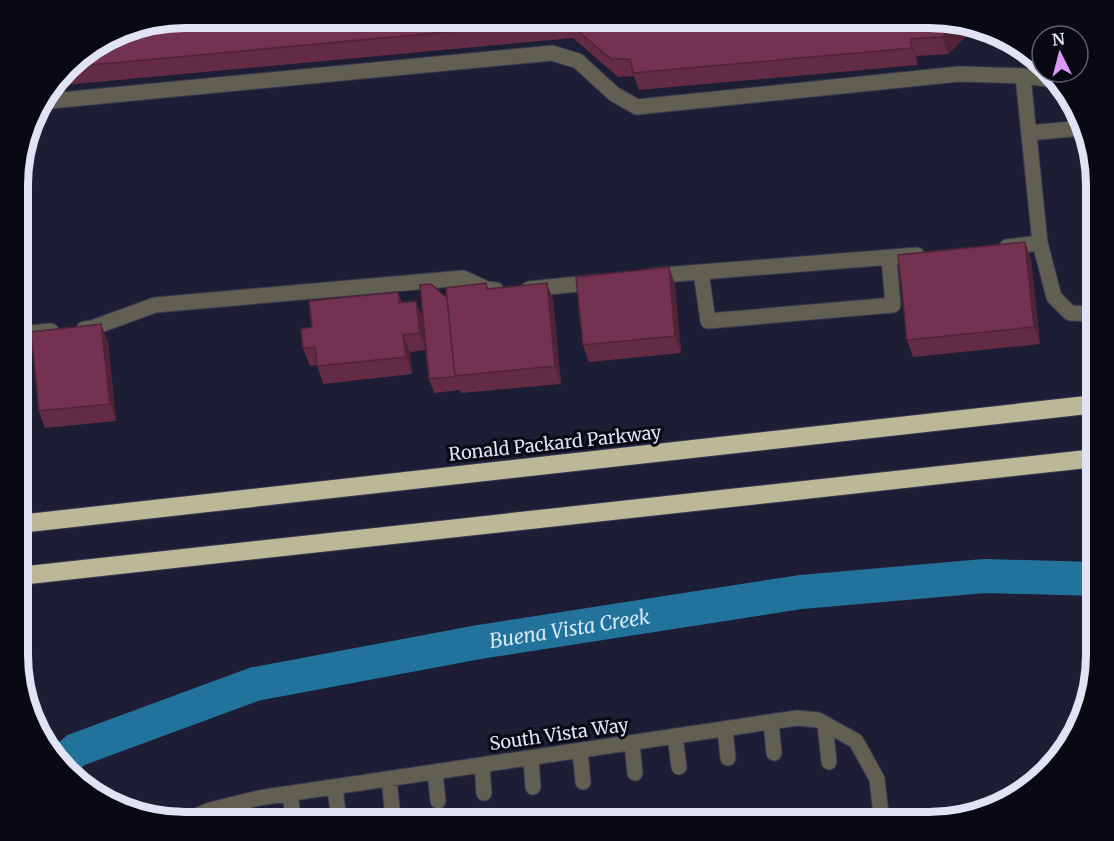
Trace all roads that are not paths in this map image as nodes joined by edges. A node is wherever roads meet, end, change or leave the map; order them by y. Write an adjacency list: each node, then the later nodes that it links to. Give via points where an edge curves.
1 (1023, 76): 2 (lane); 3 (lane, via 958,74 637,107 614,94 578,61 552,53); 5 (lane)
2 (1030, 77)
3 (54, 101)
4 (1074, 129): 5 (lane)
5 (1029, 133): 6 (lane)
6 (1040, 243): 7 (lane); 13 (lane, via 1054,297 1070,314)
7 (989, 249)
8 (930, 254): 9 (lane)
9 (889, 258): 10 (lane); 10 (lane, via 893,305 708,321)
10 (701, 272): 11 (lane)
11 (634, 278)
12 (614, 280): 14 (lane, via 510,290 487,289 463,278 155,305 92,328)
13 (1086, 314)
14 (28, 333)
15 (1086, 405): 17 (highway, Ronald Packard Parkway)
16 (1085, 459): 18 (highway)
17 (29, 522)
18 (127, 564): 19 (highway); 20 (highway)
19 (29, 575)
20 (29, 583)
21 (771, 722): 22 (lane, South Vista Way, via 797,718); 23 (lane, South Vista Way); 27 (lane)
22 (825, 723): 30 (lane); 48 (lane, South Vista Way, via 856,741 877,779)
23 (725, 729): 24 (lane, South Vista Way); 29 (lane)
24 (675, 736): 25 (lane, South Vista Way); 32 (lane)
25 (632, 743): 26 (lane, South Vista Way); 34 (lane)
26 (580, 751): 28 (lane, South Vista Way); 36 (lane)
27 (774, 753)
28 (531, 758): 31 (lane, South Vista Way); 38 (lane)
29 (728, 758)
30 (829, 762)
31 (482, 765): 33 (lane, South Vista Way); 39 (lane)
32 (679, 767)
33 (435, 772): 35 (lane, South Vista Way); 41 (lane)
34 (635, 773)
35 (389, 779): 37 (lane, South Vista Way); 43 (lane)
36 (583, 783)
37 (336, 787): 40 (lane, South Vista Way); 47 (lane)
38 (533, 787)
39 (484, 793)
40 (291, 794): 42 (lane, South Vista Way); 46 (lane)
41 (438, 801)
42 (241, 802): 44 (lane, South Vista Way); 45 (lane)
43 (392, 807)
44 (206, 812)
45 (242, 812)
46 (293, 812)
47 (339, 812)
48 (881, 812)

